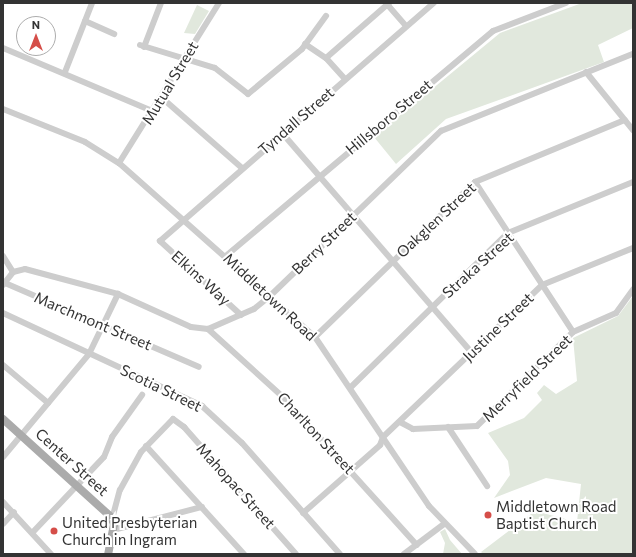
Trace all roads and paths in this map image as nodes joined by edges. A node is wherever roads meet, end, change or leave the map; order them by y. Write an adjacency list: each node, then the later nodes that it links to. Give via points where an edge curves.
1 (92, 3): 8 (street)
2 (161, 3): 15 (street, via 142,46)
3 (218, 3): 15 (street, Mutual Street)
4 (434, 3): 9 (street, Tyndall Street)
5 (566, 3): 27 (street, Hillsboro Street, via 492,31)
6 (387, 4): 9 (street); 14 (street)
7 (326, 16): 11 (street)
8 (86, 21): 10 (street); 16 (street)
9 (406, 26): 18 (street, Tyndall Street)
10 (114, 34)
11 (305, 44): 14 (street); 15 (street, via 244,94 215,68 193,60)
12 (3, 48): 16 (street)
13 (633, 54): 17 (street, Berry Street)
14 (326, 58): 18 (street)
15 (183, 61): 19 (street, Mutual Street)
16 (65, 72): 21 (street)
17 (586, 72): 22 (street); 30 (street, Berry Street, via 447,128)
18 (345, 79): 24 (street, Tyndall Street)
19 (161, 97): 21 (street, Mutual Street); 26 (street)
20 (3, 109): 25 (street, Middletown Road, via 85,142)
21 (152, 111): 25 (street, Mutual Street)
22 (625, 120): 23 (street); 28 (street, Oakglen Street)
23 (633, 130)
24 (284, 134): 26 (street, Tyndall Street); 27 (street)
25 (119, 163): 31 (street, Middletown Road)
26 (242, 168): 31 (street, Tyndall Street)
27 (318, 176): 30 (street); 36 (street, Hillsboro Street)
28 (475, 182): 32 (street); 37 (street, Oakglen Street)
29 (633, 182): 32 (street, Straka Street)
30 (353, 215): 37 (street); 43 (street, Berry Street)
31 (184, 218): 33 (street, Tyndall Street); 36 (street, Middletown Road)
32 (508, 233): 40 (street); 44 (street, Straka Street)
33 (160, 241): 46 (street, Elkins Way)
34 (633, 248): 40 (street, Justine Street)
35 (3, 256): 38 (street)
36 (227, 256): 43 (street, Middletown Road)
37 (391, 261): 44 (street); 50 (street, Oakglen Street)
38 (13, 272): 39 (street); 42 (street, via 25,269)
39 (4, 284): 47 (street, Marchmont Street)
40 (542, 285): 49 (street); 51 (street, Justine Street)
41 (633, 290): 49 (street, Merryfield Street, via 616,313)
42 (118, 294): 47 (street); 48 (street, via 191,327)
43 (270, 296): 46 (street, Berry Street); 50 (street, Middletown Road)
44 (431, 308): 51 (street); 55 (street, Straka Street)
45 (3, 313): 52 (street, Scotia Street)
46 (242, 315): 48 (street, Berry Street)
47 (104, 324): 52 (street); 54 (street, Marchmont Street)
48 (208, 329): 65 (street, Charlton Street, via 284,398)
49 (573, 332): 60 (street, Merryfield Street, via 477,426)
50 (315, 337): 55 (street, Middletown Road)
51 (472, 353): 59 (street, Justine Street)
52 (89, 354): 57 (street); 71 (street, Scotia Street, via 202,406 242,443)
53 (3, 365): 57 (street)
54 (200, 367)
55 (350, 388): 62 (street, Middletown Road)
56 (142, 395): 66 (street, via 112,437 104,457)
57 (48, 403): 61 (street)
58 (3, 419): 61 (main road, Center Street)
59 (400, 422): 60 (street, via 413,428); 62 (street, Justine Street)
60 (448, 427): 67 (street)
61 (21, 435): 64 (street); 66 (main road, Center Street)
62 (383, 437): 65 (street, Justine Street, via 380,446); 74 (street, Middletown Road)
63 (146, 446): 69 (street); 72 (street, via 122,485); 81 (street, Mahopac Street, via 173,419 184,427)
64 (3, 457)
65 (351, 470): 71 (street, Justine Street); 77 (street, Charlton Street)
66 (78, 486): 72 (main road, Center Street); 76 (street)
67 (486, 486)
68 (3, 502): 70 (street)
69 (202, 507): 75 (street); 80 (street)
70 (14, 512): 73 (street); 76 (street)
71 (304, 513): 82 (street, Scotia Street)
72 (111, 517): 75 (main road)
73 (3, 524)
74 (444, 524): 77 (street); 84 (street, Middletown Road)
75 (113, 530): 79 (main road)
76 (33, 532): 78 (street)
77 (417, 545): 83 (street)
78 (51, 554)
79 (108, 554)
80 (244, 554)
81 (296, 554)
82 (340, 554)
83 (404, 554)
84 (475, 554)

